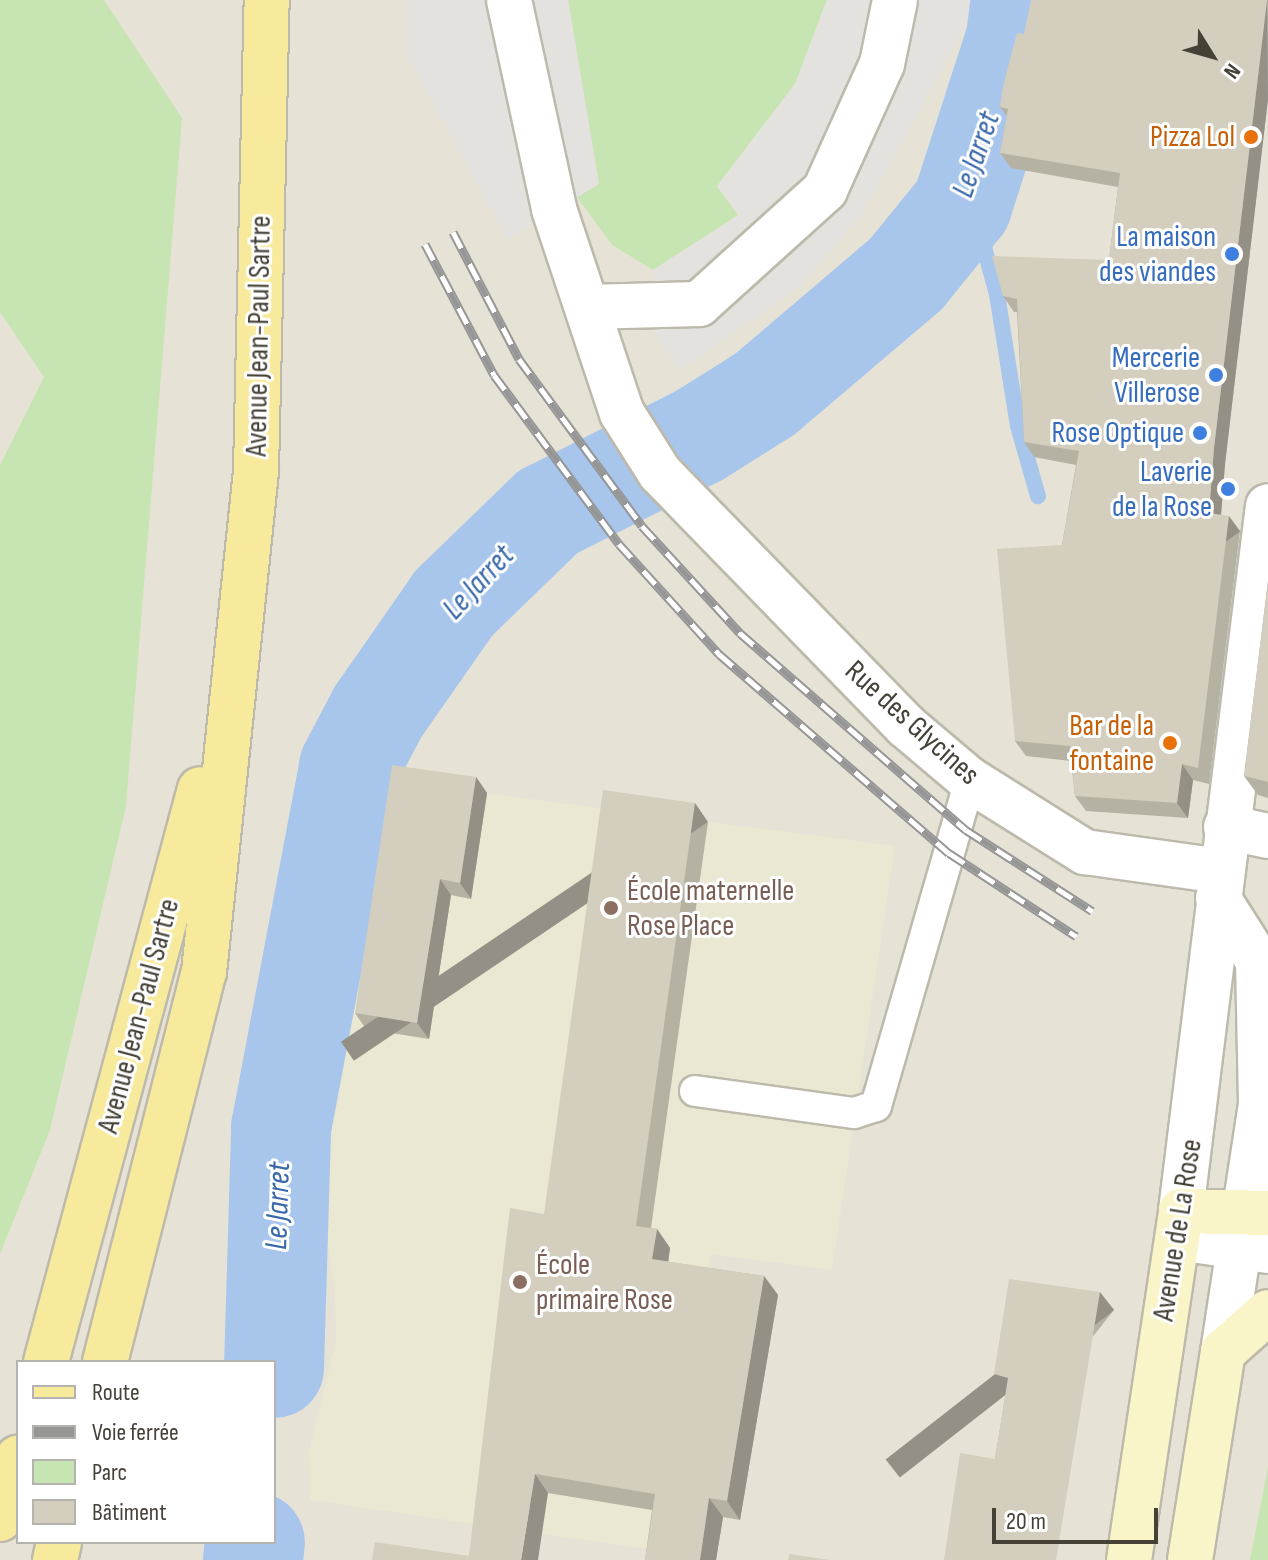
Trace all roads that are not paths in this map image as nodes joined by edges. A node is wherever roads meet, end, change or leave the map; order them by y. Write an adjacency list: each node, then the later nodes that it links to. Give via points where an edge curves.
1 (267, 0): 6 (main road, Avenue Jean-Paul Sartre, via 256,471)
2 (509, 0): 4 (street, Rue des Glycines, via 554,209)
3 (895, 0): 4 (street, via 882,64 825,190 699,304)
4 (587, 307): 7 (street, Rue des Glycines, via 622,413 660,473 906,726)
5 (1268, 506): 8 (street, Avenue de La Rose)
6 (232, 670): 17 (main road, Avenue Jean-Paul Sartre); 18 (main road, Avenue Jean-Paul Sartre, via 204,972)
7 (970, 780): 9 (street, Rue des Glycines, via 1085,852); 11 (lane, via 876,1106 854,1113)
8 (1247, 831): 9 (street, Avenue de La Rose)
9 (1219, 885): 10 (street, Avenue de La Rose); 13 (street, Avenue de La Rose)
10 (1263, 957): 12 (street, Avenue de La Rose)
11 (695, 1091)
12 (1264, 1109): 14 (street, Avenue de La Rose)
13 (1180, 1224): 14 (street); 21 (street, Avenue de La Rose)
14 (1254, 1231): 16 (street, Avenue de La Rose)
15 (1268, 1312): 16 (street)
16 (1223, 1352): 22 (street, Avenue de La Rose)
17 (47, 1360)
18 (106, 1360)
19 (16, 1465): 20 (main road)
20 (0, 1519)
21 (1129, 1560)
22 (1190, 1560)

